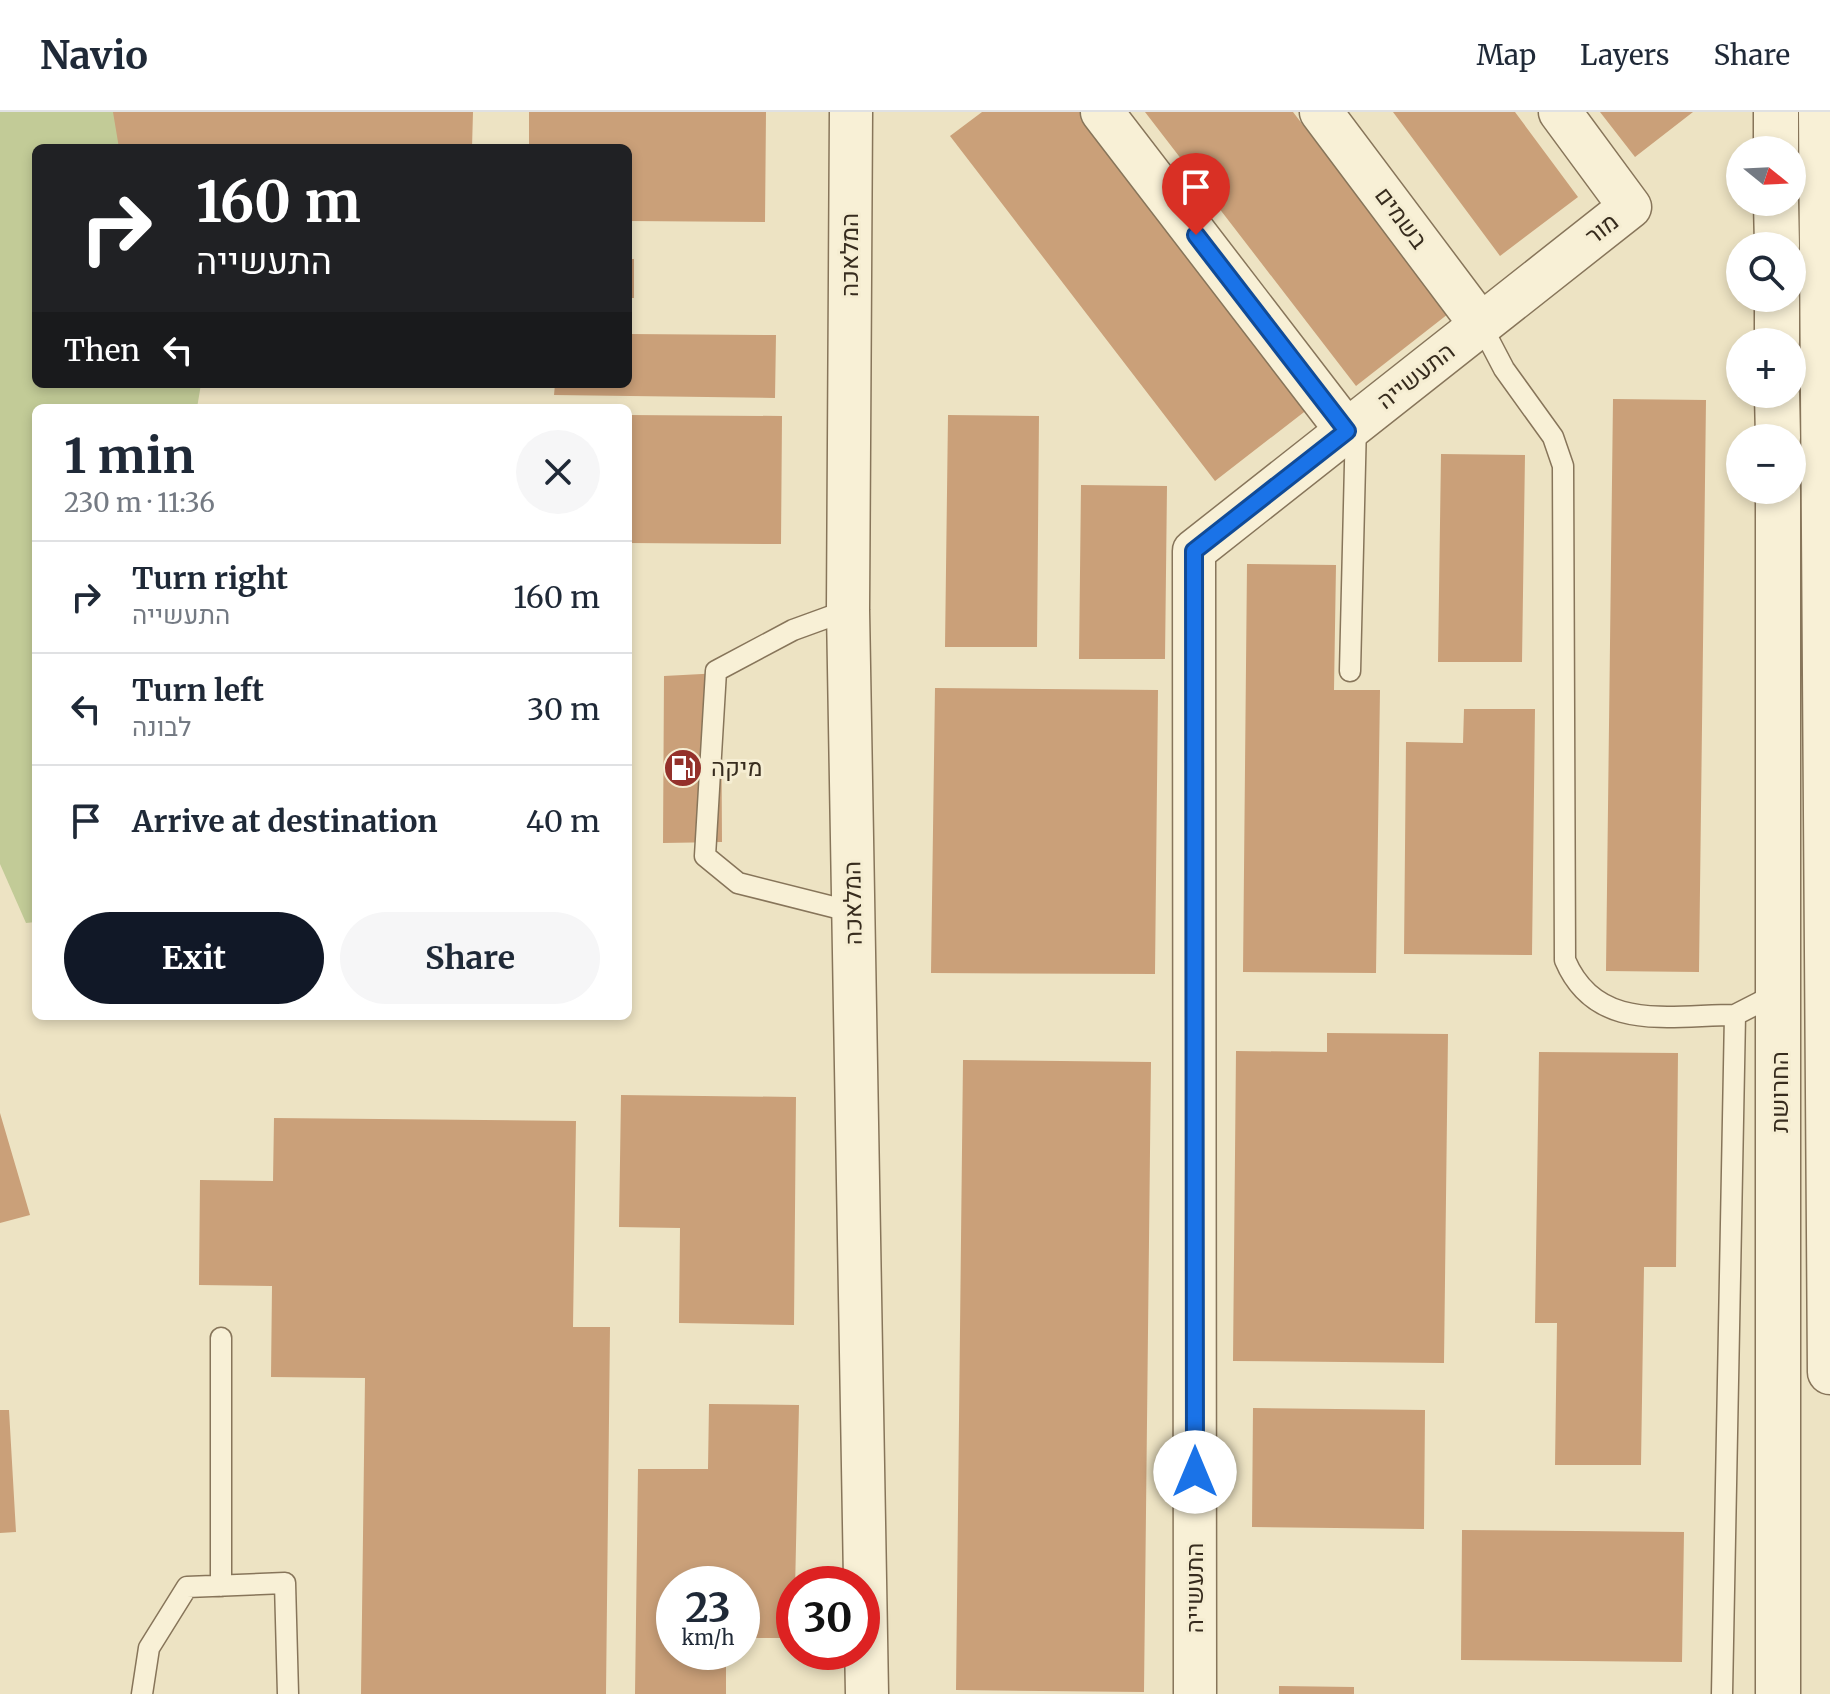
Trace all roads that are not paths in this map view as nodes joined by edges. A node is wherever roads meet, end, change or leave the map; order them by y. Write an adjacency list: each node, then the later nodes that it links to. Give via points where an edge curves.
1 (851, 112): 13 (street, המלאכה)
2 (1102, 112): 11 (street)
3 (1321, 112): 9 (street, בשמים)
4 (1560, 112): 9 (street, מור, via 1630,207)
5 (1776, 112): 7 (street)
6 (1821, 112): 8 (street, החרושת)
7 (1776, 136)
8 (1826, 307): 10 (street, החרושת)
9 (1481, 325): 11 (street, התעשייה); 17 (lane, via 1504,369 1553,437 1563,466 1565,960 1583,993 1626,1015)
10 (1826, 415): 19 (street, החרושת)
11 (1352, 427): 14 (lane); 24 (street, התעשייה, via 1194,551)
12 (1778, 504): 16 (street, החרושת)
13 (848, 610): 15 (street, המלאכה); 15 (lane, via 793,630 716,671 705,856 738,883)
14 (1350, 671)
15 (853, 912): 23 (street, המלאכה)
16 (1780, 992): 17 (lane); 26 (street, החרושת)
17 (1735, 1015): 25 (lane)
18 (221, 1338): 20 (lane)
19 (1830, 1372)
20 (221, 1586): 21 (lane, via 187,1587 149,1648); 22 (lane, via 285,1583)
21 (142, 1694)
22 (288, 1694)
23 (867, 1694)
24 (1195, 1694)
25 (1722, 1694)
26 (1778, 1694)

